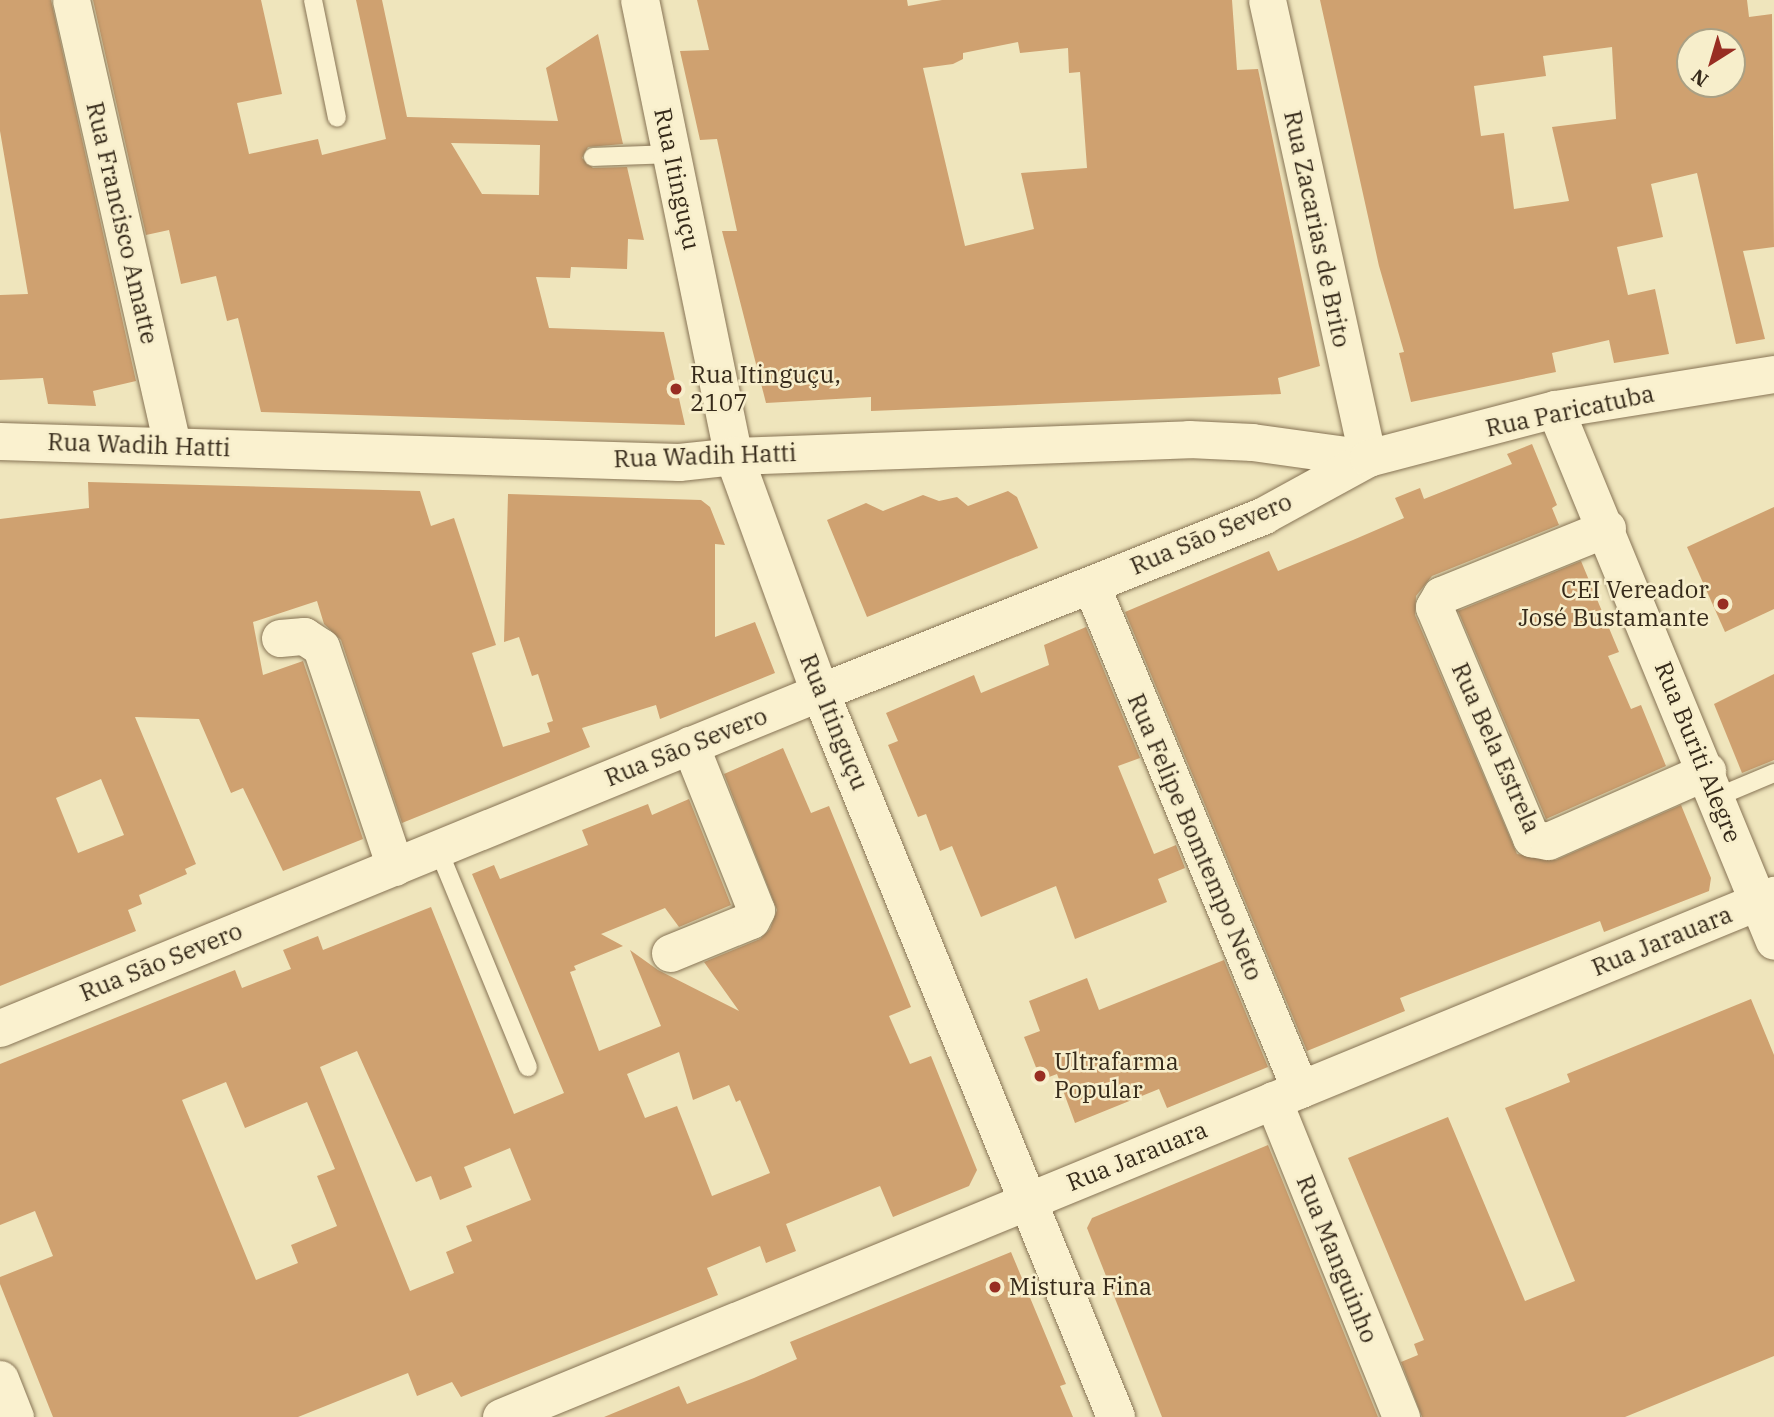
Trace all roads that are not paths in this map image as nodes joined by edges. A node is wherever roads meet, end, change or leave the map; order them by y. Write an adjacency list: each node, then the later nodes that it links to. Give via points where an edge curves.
1 (71, 0): 11 (street, Rua Francisco Amatte)
2 (313, 0): 5 (lane)
3 (640, 0): 6 (main road, Rua Itinguçu)
4 (1267, 0): 13 (street, Rua Zacarias de Brito)
5 (337, 118)
6 (671, 154): 7 (lane); 12 (main road, Rua Itinguçu)
7 (593, 157)
8 (1774, 374): 9 (street, Rua Paricatuba)
9 (1555, 408): 13 (street, Rua Paricatuba); 14 (street, Rua Buriti Alegre)
10 (0, 441): 11 (street, Rua Wadih Hatti)
11 (172, 446): 12 (street, Rua Wadih Hatti, via 679,462)
12 (734, 456): 13 (street, Rua Wadih Hatti, via 1189,439 1252,442); 17 (main road, Rua Itinguçu)
13 (1367, 458): 15 (street, Rua São Severo, via 1264,515)
14 (1607, 528): 20 (street, Rua Buriti Alegre); 20 (street, Rua Bela Estrela, via 1435,601 1531,838 1548,841)
15 (1090, 585): 17 (street, Rua São Severo); 28 (street, Rua Felipe Bomtempo Neto)
16 (280, 638): 22 (street, via 304,636 321,647)
17 (820, 692): 18 (street, Rua São Severo); 29 (main road, Rua Itinguçu)
18 (690, 746): 21 (street, Rua São Severo); 25 (street, via 756,910 751,920)
19 (1774, 772): 20 (lane)
20 (1712, 784): 23 (street, Rua Buriti Alegre)
21 (438, 849): 22 (street, Rua São Severo); 27 (lane)
22 (395, 867): 26 (street, Rua São Severo)
23 (1766, 898): 24 (street, Rua Buriti Alegre); 28 (street, Rua Jarauara)
24 (1774, 941)
25 (670, 953)
26 (0, 1028)
27 (528, 1067)
28 (1287, 1094): 29 (street, Rua Jarauara); 34 (street, Rua Manguinho)
29 (1030, 1200): 32 (street, Rua Jarauara); 33 (main road, Rua Itinguçu)
30 (0, 1379): 31 (street)
31 (15, 1417)
32 (501, 1417)
33 (1116, 1417)
34 (1402, 1417)

